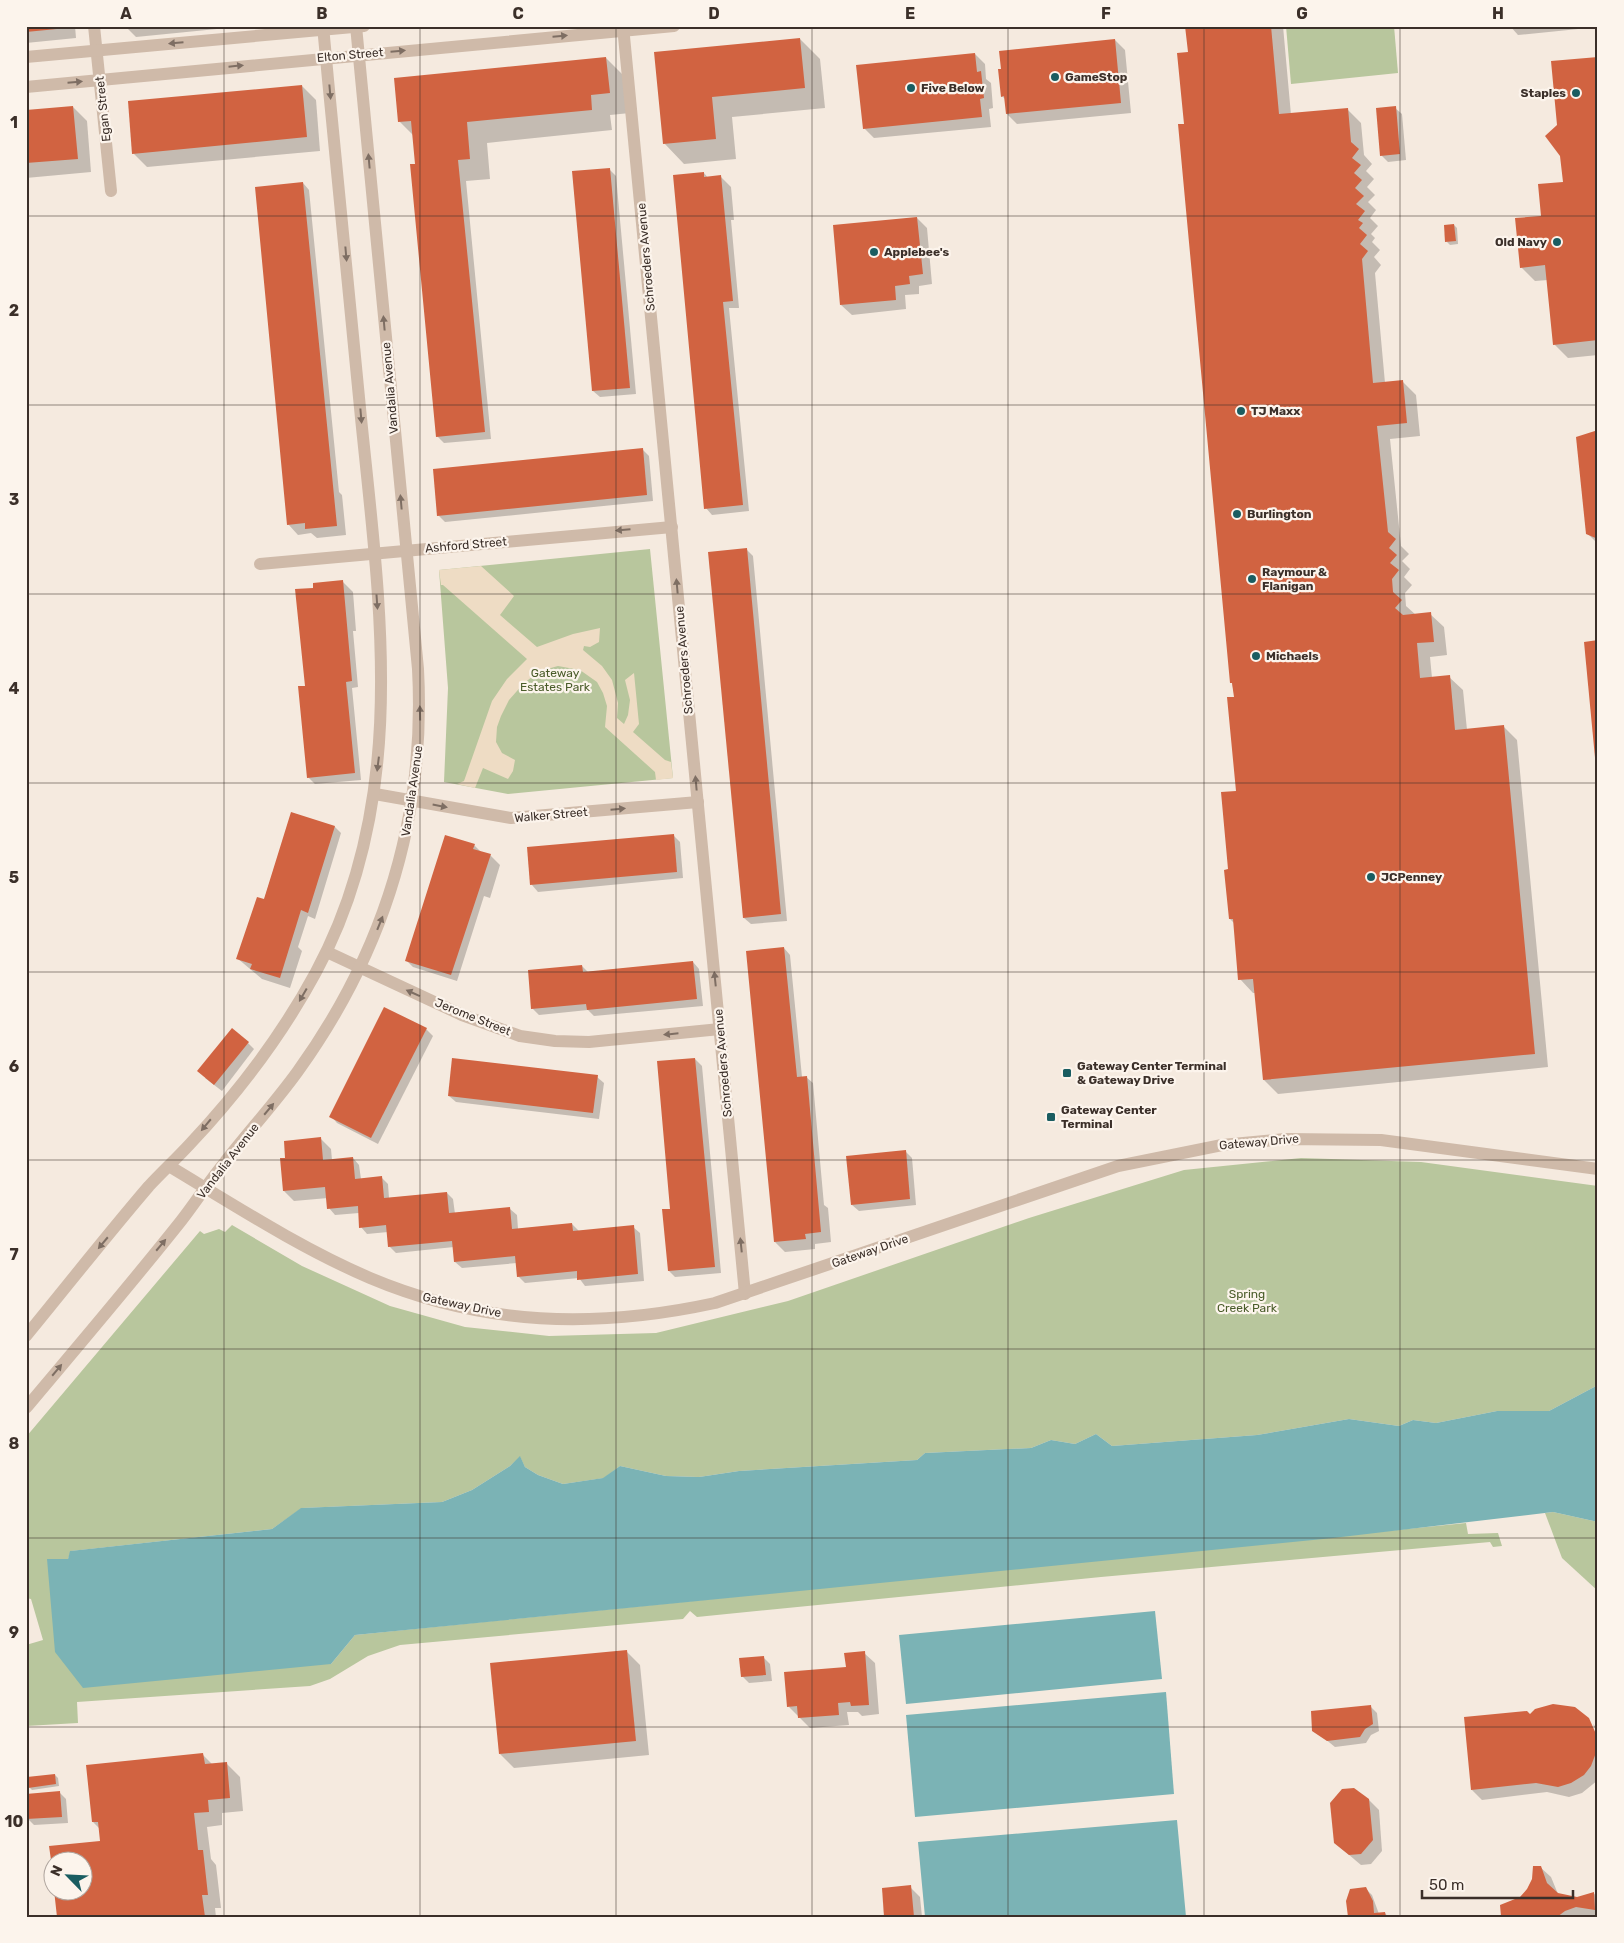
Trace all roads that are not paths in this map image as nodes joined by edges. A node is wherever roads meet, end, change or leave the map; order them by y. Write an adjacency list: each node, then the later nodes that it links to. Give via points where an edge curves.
1 (94, 26): 7 (street, Egan Street)
2 (364, 26): 4 (street)
3 (674, 26): 6 (street, Elton Street)
4 (356, 27): 5 (street); 8 (street, Vandalia Avenue)
5 (323, 28): 7 (street, one-way to 7); 10 (street)
6 (624, 28): 8 (street, Elton Street, one-way to 6); 14 (street, Schroeders Avenue)
7 (96, 50): 9 (street); 11 (street, Egan Street)
8 (359, 55): 10 (street, Elton Street); 15 (street, Vandalia Avenue, one-way to 8)
9 (26, 57)
10 (326, 58): 11 (street, Elton Street, one-way to 10); 16 (street, one-way to 16)
11 (100, 80): 12 (street, Elton Street, one-way to 11); 13 (street, Egan Street)
12 (26, 86)
13 (111, 191)
14 (672, 527): 15 (street, Ashford Street, one-way to 15); 20 (street, Schroeders Avenue, one-way to 14)
15 (406, 551): 16 (street, Ashford Street); 19 (street, Vandalia Avenue, one-way to 15, via 420,704 417,642)
16 (374, 554): 17 (street, Ashford Street); 18 (street, one-way to 18, via 382,694 382,730)
17 (260, 564)
18 (375, 794): 19 (street, Walker Street); 21 (street, via 360,862)
19 (413, 802): 20 (street, Walker Street, one-way to 20, via 511,818); 22 (street, Vandalia Avenue, one-way to 19, via 395,880)
20 (698, 802): 23 (street, Schroeders Avenue, one-way to 20)
21 (326, 952): 22 (street, Jerome Street); 24 (street, one-way to 24, via 273,1043)
22 (360, 968): 23 (street, Jerome Street, one-way to 22, via 590,1042 537,1039 486,1024); 26 (street, Vandalia Avenue, one-way to 22, via 298,1072 334,1017)
23 (720, 1029): 27 (street, Schroeders Avenue, one-way to 23)
24 (168, 1166): 26 (street, Gateway Drive); 28 (street, one-way to 28)
25 (1598, 1169): 27 (street, Gateway Drive, via 1381,1140 1285,1139 1222,1145 1118,1166)
26 (206, 1188): 27 (street, Gateway Drive, via 341,1264 403,1291 466,1308 531,1318 624,1318 683,1310); 29 (street, Vandalia Avenue, one-way to 26)
27 (745, 1294)
28 (26, 1336)
29 (26, 1408)

